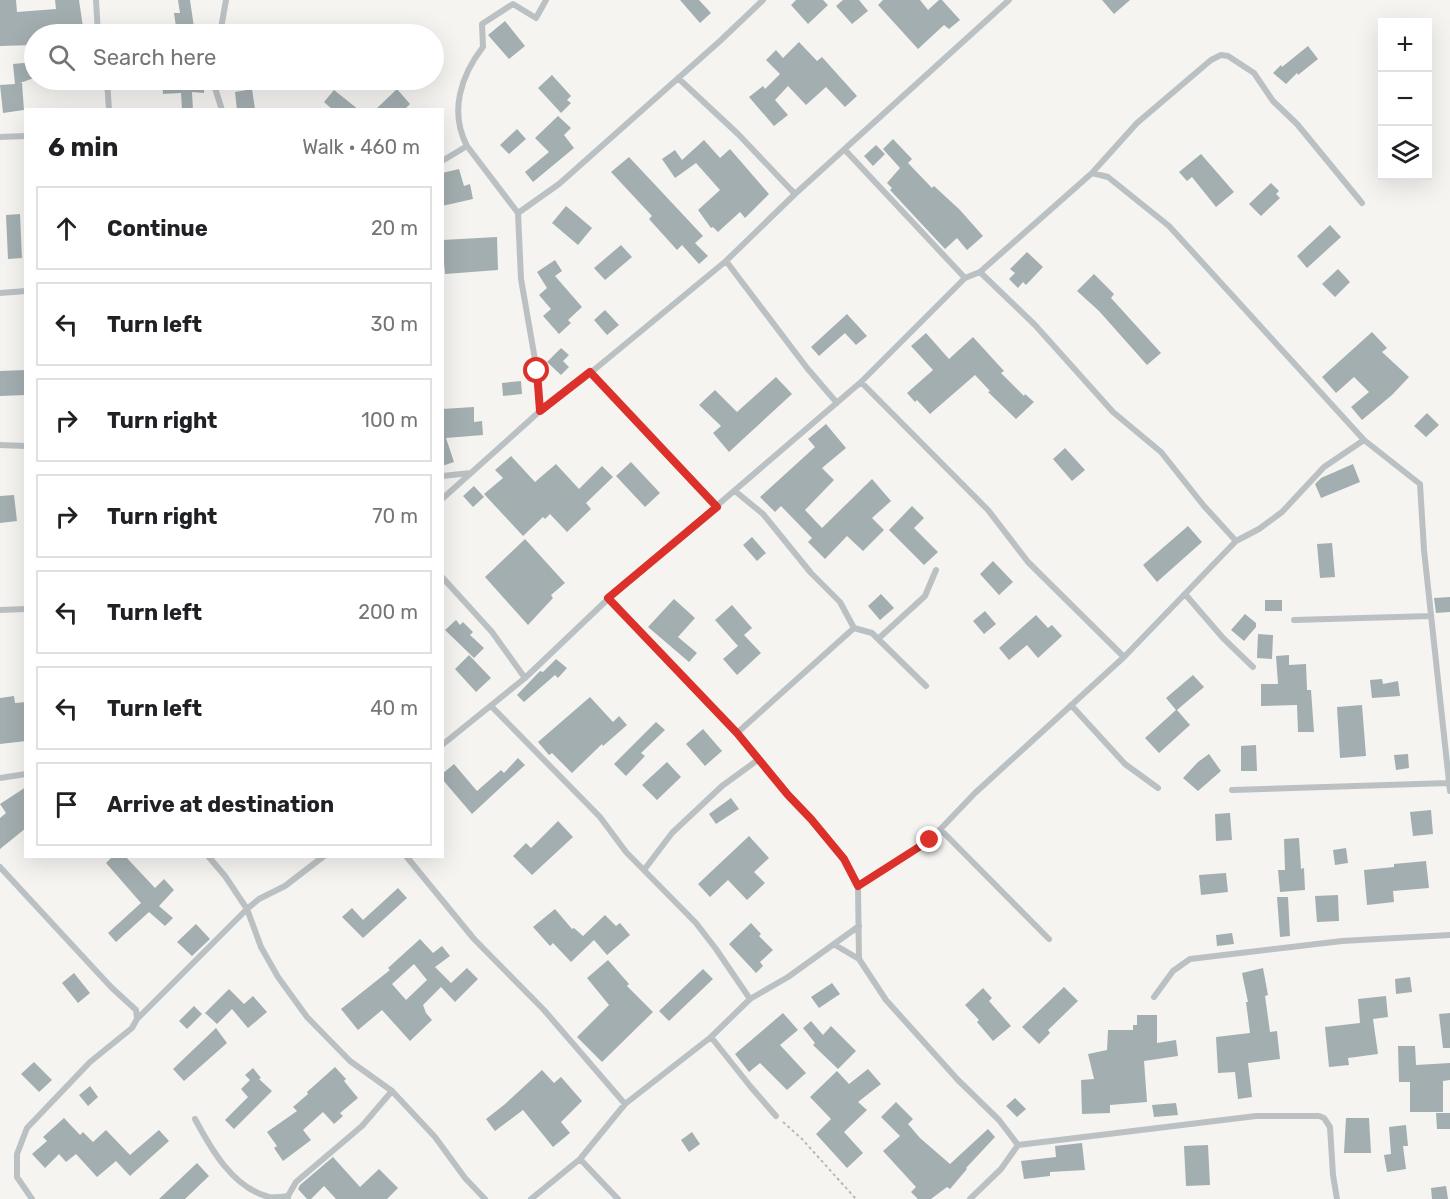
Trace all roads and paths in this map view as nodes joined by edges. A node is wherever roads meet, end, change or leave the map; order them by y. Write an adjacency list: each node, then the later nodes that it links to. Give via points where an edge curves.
1 (96, 0): 6 (street)
2 (225, 0): 7 (street)
3 (546, 0): 15 (street, via 536,18 513,4 482,24 483,47 461,86 458,110)
4 (763, 0): 8 (street)
5 (1009, 0): 16 (street)
6 (97, 24)
7 (221, 24)
8 (678, 78): 19 (street); 21 (street, via 559,184)
9 (108, 90): 11 (street)
10 (216, 90): 12 (street)
11 (109, 108)
12 (221, 108)
13 (24, 136): 14 (street)
14 (0, 137)
15 (467, 146): 17 (street); 21 (street)
16 (845, 150): 19 (street); 24 (street)
17 (444, 160)
18 (1092, 173): 20 (street, via 1137,123 1221,55 1254,73 1273,101); 23 (street); 31 (street, via 1108,177 1169,226)
19 (795, 194): 22 (street)
20 (1362, 203)
21 (518, 213): 30 (street, via 521,279)
22 (726, 261): 27 (street); 29 (street)
23 (980, 272): 24 (street); 39 (street, via 1035,325 1113,412 1161,452)
24 (965, 278): 28 (street)
25 (24, 291): 26 (street)
26 (0, 293)
27 (590, 372): 30 (street); 38 (path)
28 (861, 382): 29 (street); 50 (street)
29 (837, 403): 36 (street)
30 (540, 411): 34 (street)
31 (1364, 440): 39 (street, via 1324,468 1282,512); 46 (street, via 1420,484)
32 (0, 445): 33 (street)
33 (24, 446)
34 (472, 473): 35 (street); 37 (street)
35 (444, 476)
36 (735, 491): 38 (street); 48 (street, via 764,514 840,602)
37 (444, 497)
38 (717, 507): 43 (street)
39 (1236, 541): 42 (street)
40 (936, 570): 49 (street, via 925,596)
41 (444, 579): 52 (street, via 492,632)
42 (1185, 594): 50 (street); 51 (street)
43 (608, 598): 52 (street); 56 (street)
44 (24, 609): 45 (street)
45 (0, 610)
46 (1431, 616): 47 (street); 62 (street)
47 (1294, 620)
48 (854, 628): 49 (street); 56 (street)
49 (878, 639): 53 (street)
50 (1124, 657): 54 (street)
51 (1253, 667)
52 (525, 678): 55 (street)
53 (926, 687)
54 (1071, 705): 63 (street, via 1125,764); 66 (street, via 975,793)
55 (492, 706): 57 (street); 71 (street, via 600,817)
56 (737, 733): 58 (street)
57 (444, 743)
58 (759, 759): 71 (street, via 722,786 672,833); 72 (street, via 844,859)
59 (24, 774): 60 (street)
60 (3, 778): 61 (street)
61 (0, 783)
62 (1449, 783): 64 (street); 65 (street)
63 (1158, 788)
64 (1232, 790)
65 (1450, 791)
66 (941, 830): 72 (street); 76 (street)
67 (210, 858): 73 (street)
68 (321, 858): 73 (street)
69 (407, 858): 84 (street, via 474,939 544,1010)
70 (0, 867): 81 (street, via 136,1010)
71 (644, 870): 80 (street, via 717,949)
72 (858, 886): 74 (street)
73 (247, 909): 81 (street); 83 (street, via 261,947 307,1017 350,1061)
74 (860, 926): 77 (street); 78 (street)
75 (1450, 934): 79 (street, via 1342,941 1190,959 1173,971)
76 (1049, 939)
77 (835, 945): 78 (street); 80 (street)
78 (859, 959): 87 (street, via 886,1000)
79 (1154, 997)
80 (750, 999): 82 (street)
81 (137, 1019): 90 (street, via 27,1128 16,1154 17,1177)
82 (711, 1036): 84 (street); 85 (street)
83 (392, 1091): 89 (street, via 362,1126 296,1182); 91 (street)
84 (624, 1104): 88 (street)
85 (776, 1116): 94 (path)
86 (195, 1119): 89 (street, via 208,1144 248,1189 271,1197)
87 (1018, 1145): 95 (street, via 1001,1169); 96 (street, via 1256,1116 1319,1116 1330,1128)
88 (580, 1159): 92 (street); 93 (street)
89 (288, 1197)
90 (32, 1199)
91 (485, 1199)
92 (531, 1199)
93 (618, 1199)
94 (856, 1199)
95 (970, 1199)
96 (1337, 1199)

